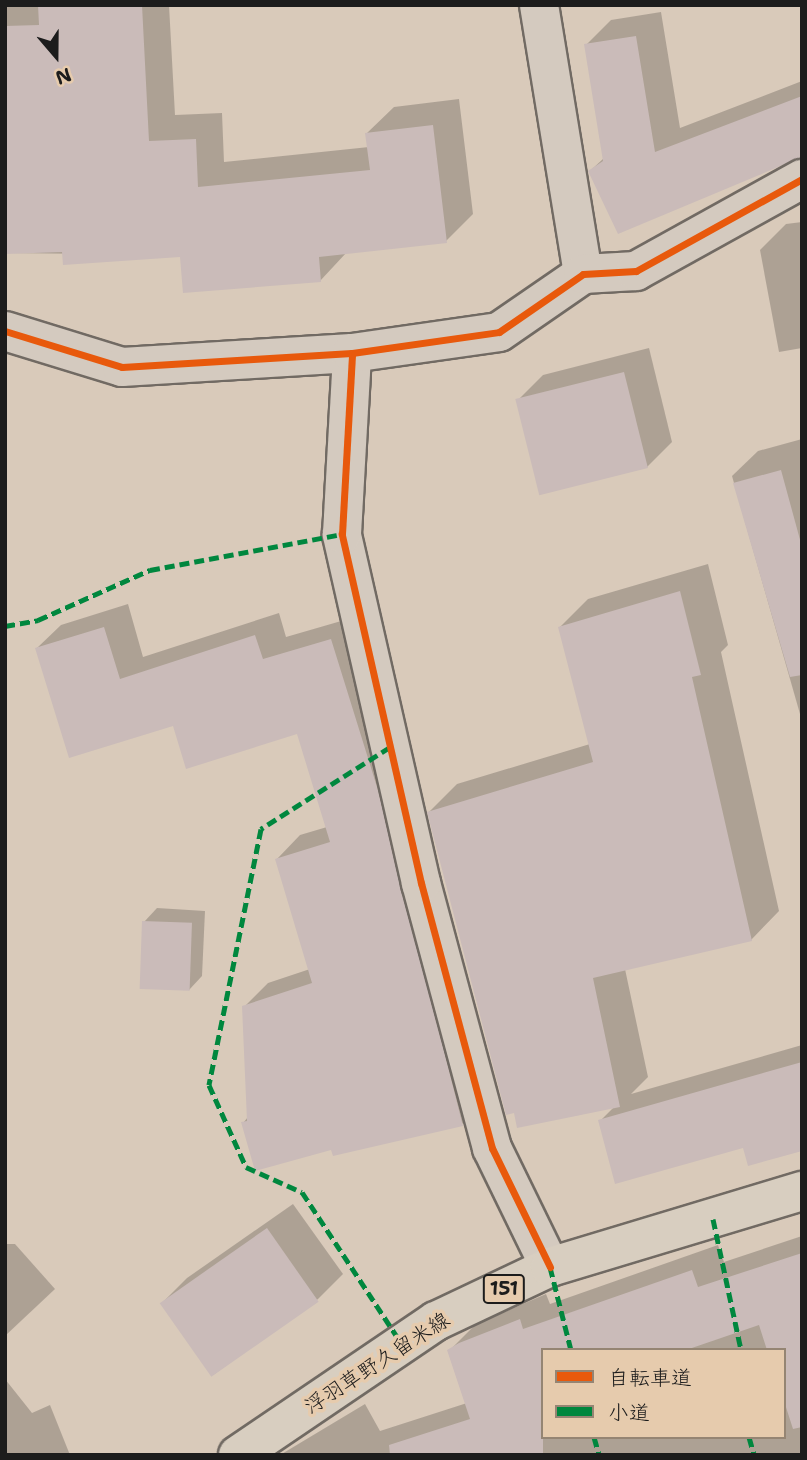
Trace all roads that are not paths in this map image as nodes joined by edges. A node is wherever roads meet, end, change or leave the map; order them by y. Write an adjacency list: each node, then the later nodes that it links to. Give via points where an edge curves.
1 (539, 5): 3 (street)
2 (802, 179): 3 (street, via 636,271)
3 (583, 274): 5 (street, via 499,332)
4 (5, 331): 5 (street, via 122,367)
5 (352, 352): 7 (street, via 342,534 421,883 492,1148)
6 (802, 1191): 7 (main road, 浮羽草野久留米線 / 151)
7 (550, 1267): 8 (main road, 浮羽草野久留米線 / 151, via 436,1321)
8 (238, 1455)

